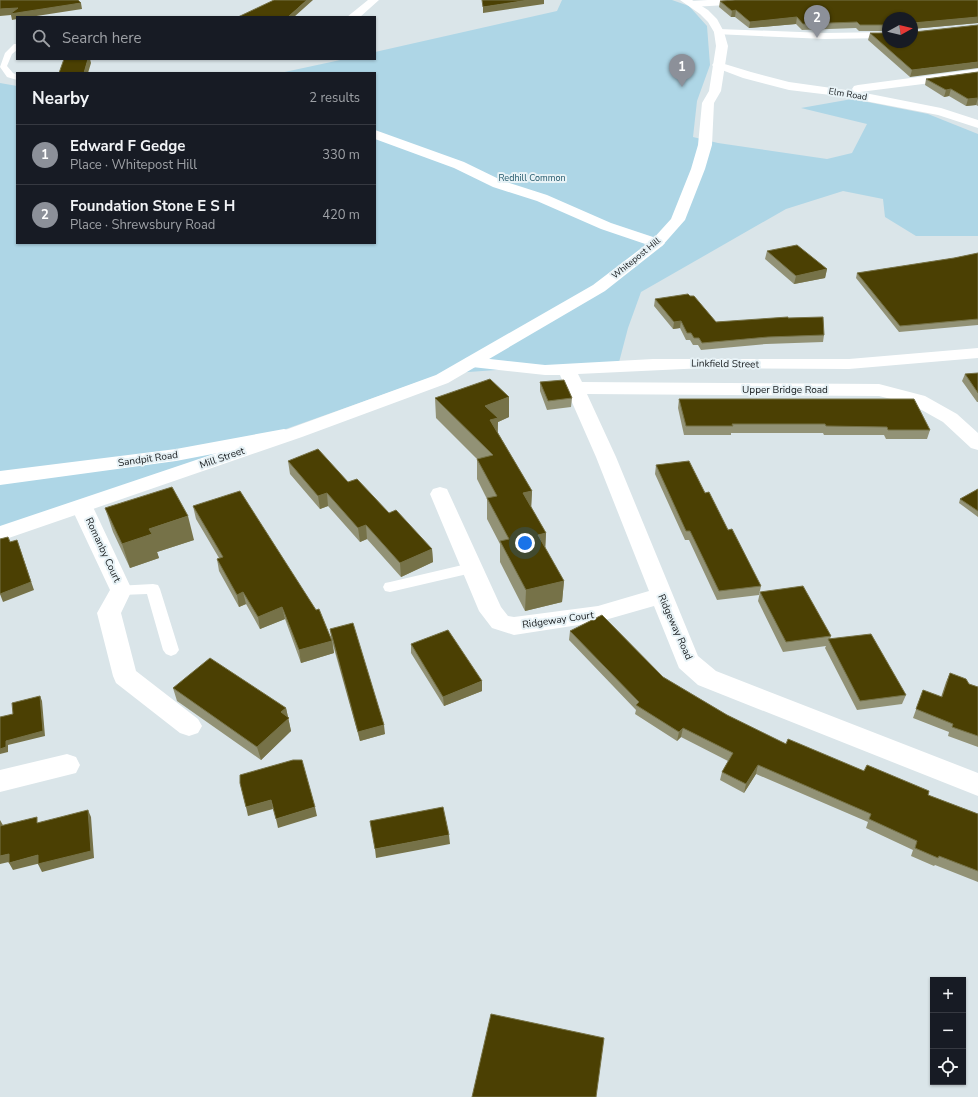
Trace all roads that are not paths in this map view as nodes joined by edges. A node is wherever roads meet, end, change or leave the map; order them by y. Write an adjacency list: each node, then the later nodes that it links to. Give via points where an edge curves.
1 (374, 0): 4 (street)
2 (762, 0): 3 (street)
3 (689, 2): 5 (street, Whitepost Hill, via 714,20)
4 (354, 16)
5 (719, 32): 6 (street); 8 (street, Whitepost Hill, via 722,46)
6 (882, 35)
7 (16, 47): 10 (lane, via 9,53 3,66 10,76)
8 (718, 65): 11 (street, Elm Road, via 789,86); 14 (street, Whitepost Hill, via 715,91 708,103 705,145 698,169 678,220)
9 (978, 73): 11 (street)
10 (16, 78)
11 (839, 92): 12 (street, Elm Road, via 941,112)
12 (978, 124)
13 (376, 134): 14 (street, via 459,165 498,184 542,198 606,226)
14 (656, 243): 16 (street, Whitepost Hill, via 599,288)
15 (978, 353): 18 (street, Linkfield Street, via 849,364 705,363)
16 (472, 362): 17 (street, Whitepost Hill); 18 (street, Linkfield Street, via 545,370)
17 (442, 379): 19 (street, Mill Street)
18 (571, 379): 20 (street, Upper Bridge Road, via 879,390 918,400 950,418); 28 (street, Ridgeway Road, via 606,457)
19 (295, 433): 21 (street, Sandpit Road, via 176,455); 23 (street, Mill Street)
20 (978, 444)
21 (0, 478)
22 (440, 494): 25 (street, Ridgeway Court)
23 (82, 506): 24 (street, Mill Street); 27 (street, Romanby Court)
24 (0, 534)
25 (471, 568): 26 (lane); 28 (street, Ridgeway Court, via 491,611 500,622 514,626 598,614)
26 (390, 587)
27 (121, 590): 29 (lane, via 153,589); 30 (street, Romanby Court, via 109,613 125,676)
28 (661, 596): 33 (street, Ridgeway Road, via 688,661 707,678)
29 (172, 650)
30 (189, 726)
31 (68, 765): 32 (street)
32 (0, 781)
33 (978, 785)

